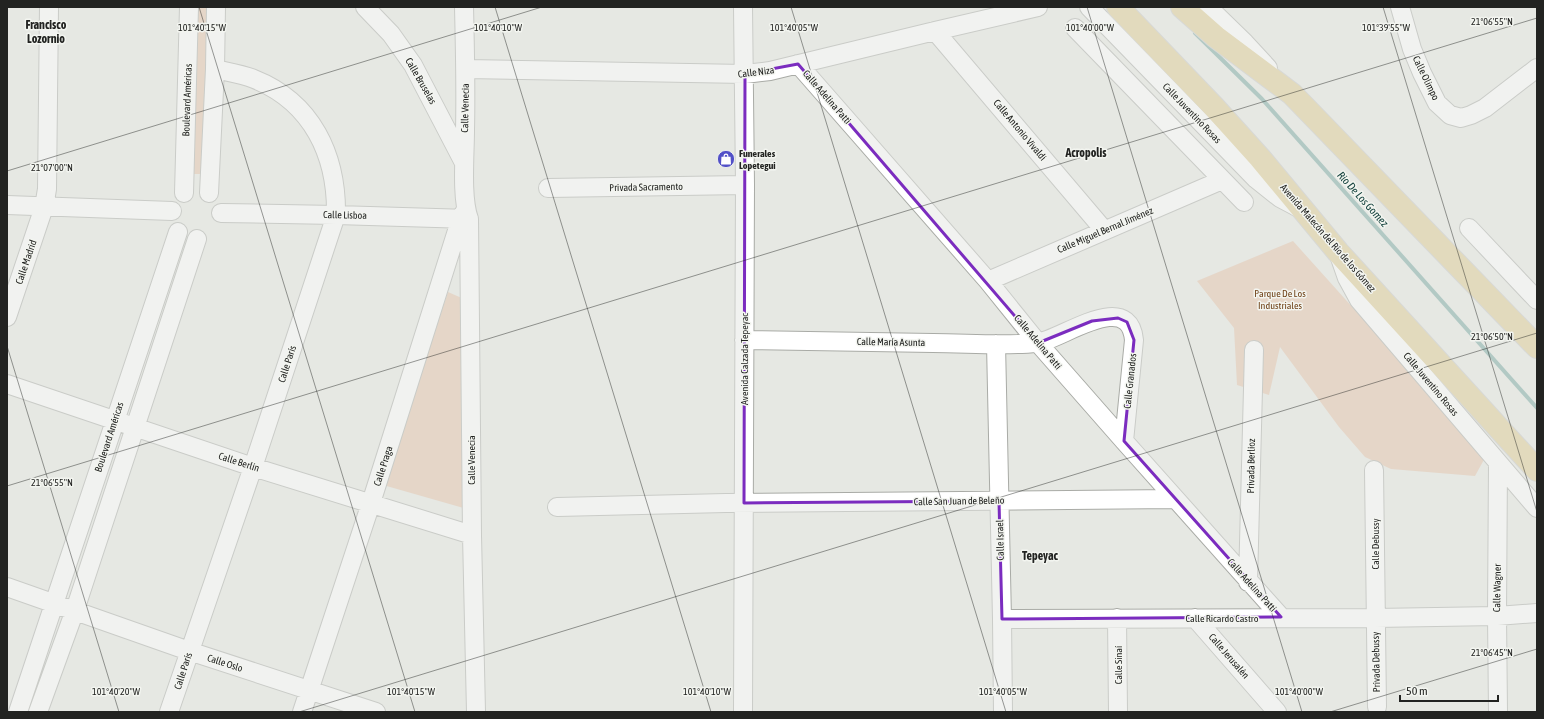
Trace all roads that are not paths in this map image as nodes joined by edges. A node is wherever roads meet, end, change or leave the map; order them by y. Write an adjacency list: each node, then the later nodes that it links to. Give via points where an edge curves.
1 (49, 7): 29 (street, Calle Madrid, via 47,189)
2 (189, 7): 25 (street, Boulevard Américas)
3 (216, 7): 17 (street)
4 (365, 7): 21 (street, Calle Bruselas, via 391,34 413,65)
5 (464, 7): 18 (street, Calle Venecia)
6 (743, 7): 19 (street, Avenida Calzada Tepeyac)
7 (1038, 7): 14 (street, Calle Niza)
8 (1090, 7): 30 (street, Calle Juventino Rosas, via 1256,179 1280,198)
9 (1118, 7): 30 (main road, Avenida Malecón del Río de los Gómez, via 1260,158)
10 (1182, 7): 20 (main road, via 1216,37)
11 (1208, 7): 20 (street)
12 (1400, 7): 16 (street, Calle Olimpo, via 1419,67 1437,103 1450,115 1461,118 1471,116)
13 (1075, 28): 22 (street)
14 (935, 31): 15 (street, Calle Niza); 36 (street, Calle Antonio Vivaldi)
15 (798, 64): 19 (street, Calle Niza); 39 (street, Calle Adelina Patti)
16 (1537, 68)
17 (215, 69): 26 (street); 32 (street, Calle París, via 238,73 269,86 308,118 323,145 333,174)
18 (466, 69): 19 (street, Calle Niza); 21 (street, Calle Venecia)
19 (744, 74): 23 (street, Avenida Calzada Tepeyac)
20 (1292, 94): 45 (main road)
21 (465, 163): 33 (street, Calle Venecia)
22 (1222, 180): 27 (street); 36 (street, Calle Miguel Bernal Jiménez)
23 (745, 185): 24 (street, Privada Sacramento); 42 (street, Avenida Calzada Tepeyac)
24 (548, 188)
25 (184, 193): 26 (street, via 196,190); 31 (street, via 175,201)
26 (209, 193): 34 (street, via 218,202)
27 (1244, 202)
28 (7, 205): 29 (street)
29 (44, 207): 31 (street); 41 (street, Calle Madrid)
30 (1302, 210): 38 (main road, Avenida Malecón del Río de los Gómez)
31 (172, 211): 37 (street, via 173,222)
32 (336, 215): 33 (street, Calle Lisboa); 34 (street, Calle Lisboa); 53 (street, Calle París)
33 (465, 216): 59 (street, Calle Praga); 63 (street, Calle Venecia)
34 (212, 228): 37 (street, via 187,237); 49 (street, Boulevard Américas)
35 (1469, 228): 40 (street)
36 (1104, 230): 39 (street, Calle Miguel Bernal Jiménez)
37 (178, 232): 48 (street, Boulevard Américas)
38 (1338, 252): 50 (main road, Avenida Malecón del Río de los Gómez); 52 (street, Calle Juventino Rosas, via 1347,278 1359,300)
39 (988, 282): 43 (street, Calle Adelina Patti)
40 (1537, 300)
41 (7, 317)
42 (744, 340): 44 (street, Calle María Asunta); 60 (street, Avenida Calzada Tepeyac)
43 (1038, 343): 44 (street, Calle María Asunta); 51 (street, Calle Adelina Patti); 51 (street, Calle Granados, via 1092,321 1118,318 1127,322 1133,331 1134,340)
44 (996, 344): 58 (street, Calle Israel)
45 (1537, 347)
46 (1254, 350): 64 (street, Privada Berlioz)
47 (7, 384): 48 (street, Calle Berlín)
48 (114, 420): 49 (street, Calle Berlín); 66 (street, Boulevard Américas)
49 (134, 427): 53 (street, Calle Berlín); 67 (street, Boulevard Américas)
50 (1498, 427): 55 (main road, Avenida Malecón del Río de los Gómez); 56 (main road, via 1514,462)
51 (1124, 441): 57 (street, Calle Adelina Patti)
52 (1498, 464): 62 (street, Calle Juventino Rosas); 69 (street, Calle Wagner)
53 (254, 467): 59 (street, Calle Berlín); 75 (street, Calle París)
54 (1374, 470): 73 (street, Calle Debussy)
55 (1537, 470)
56 (1537, 488)
57 (1174, 499): 58 (street, Calle San Juan de Beleño); 64 (street, Calle Adelina Patti)
58 (999, 501): 60 (street, Calle San Juan de Beleño); 74 (street, Calle Israel)
59 (371, 503): 63 (street, Calle Berlín); 76 (street, Calle Praga)
60 (744, 503): 61 (street, Calle San Juan de Beleño); 84 (street, Avenida Calzada Tepeyac)
61 (556, 507)
62 (1537, 508)
63 (472, 534): 83 (street, Calle Venecia)
64 (1248, 582): 70 (street, Calle Adelina Patti)
65 (7, 587): 66 (street, Calle Oslo)
66 (54, 603): 67 (street, Calle Oslo); 78 (street, Boulevard Américas)
67 (75, 610): 75 (street, Calle Oslo); 79 (street, Boulevard Américas)
68 (1537, 613): 69 (street, Calle Ricardo Castro)
69 (1497, 616): 73 (street, Calle Ricardo Castro); 88 (street, Calle Wagner)
70 (1281, 617): 72 (street, Calle Ricardo Castro); 73 (street, Calle Ricardo Castro)
71 (1117, 618): 72 (street, Calle Ricardo Castro); 74 (street, Calle Ricardo Castro); 86 (street, Calle Sinaí)
72 (1196, 618): 87 (street, Calle Jerusalén)
73 (1375, 618): 77 (street, Privada Debussy)
74 (1002, 619): 85 (street, Calle Israel)
75 (189, 651): 76 (street, Calle Oslo); 80 (street, Calle París)
76 (310, 690): 81 (street, Calle Praga); 82 (street, Calle Oslo)
77 (1377, 707)
78 (18, 712)
79 (38, 712)
80 (170, 712)
81 (302, 712)
82 (376, 712)
83 (476, 712)
84 (743, 712)
85 (1003, 712)
86 (1118, 712)
87 (1277, 712)
88 (1498, 712)

